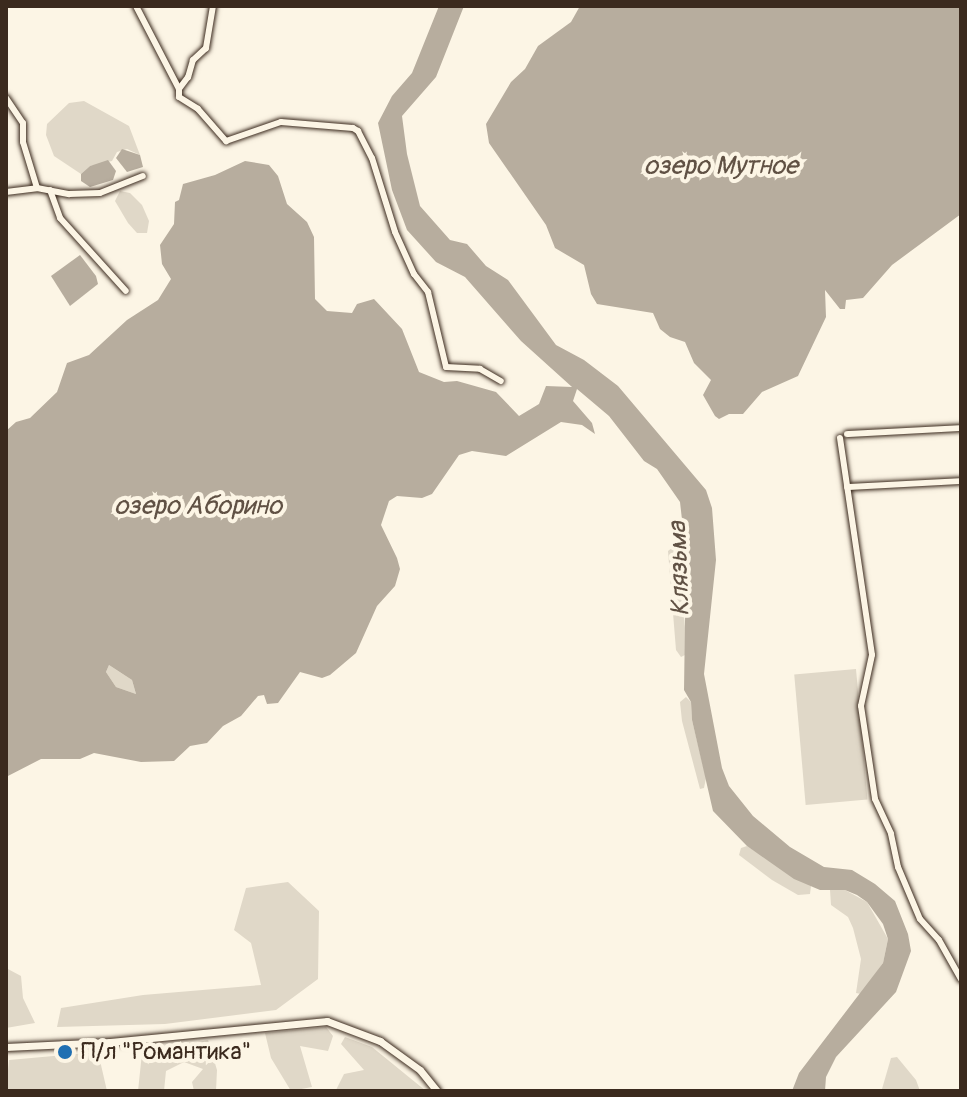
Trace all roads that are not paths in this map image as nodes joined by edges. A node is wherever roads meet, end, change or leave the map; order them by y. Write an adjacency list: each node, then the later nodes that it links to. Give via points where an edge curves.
1 (136, 6): 3 (street)
2 (213, 6): 3 (street, via 206,48 193,60)
3 (179, 89): 10 (street, via 179,97 198,109 226,141 281,122 358,131 395,232 428,292 446,367 480,369)
4 (6, 98): 6 (street, via 23,123 23,142)
5 (143, 176): 7 (street, via 100,193)
6 (37, 188): 7 (street); 8 (street)
7 (50, 190): 9 (street, via 60,218)
8 (6, 192)
9 (126, 291)
10 (501, 381)
11 (961, 428): 13 (street, via 843,436)
12 (961, 481): 13 (street)
13 (847, 487): 14 (street, via 872,655 861,706 875,799 920,919)
14 (961, 979)
15 (6, 1047): 16 (main road, via 327,1021 380,1041 420,1070)
16 (437, 1091)

